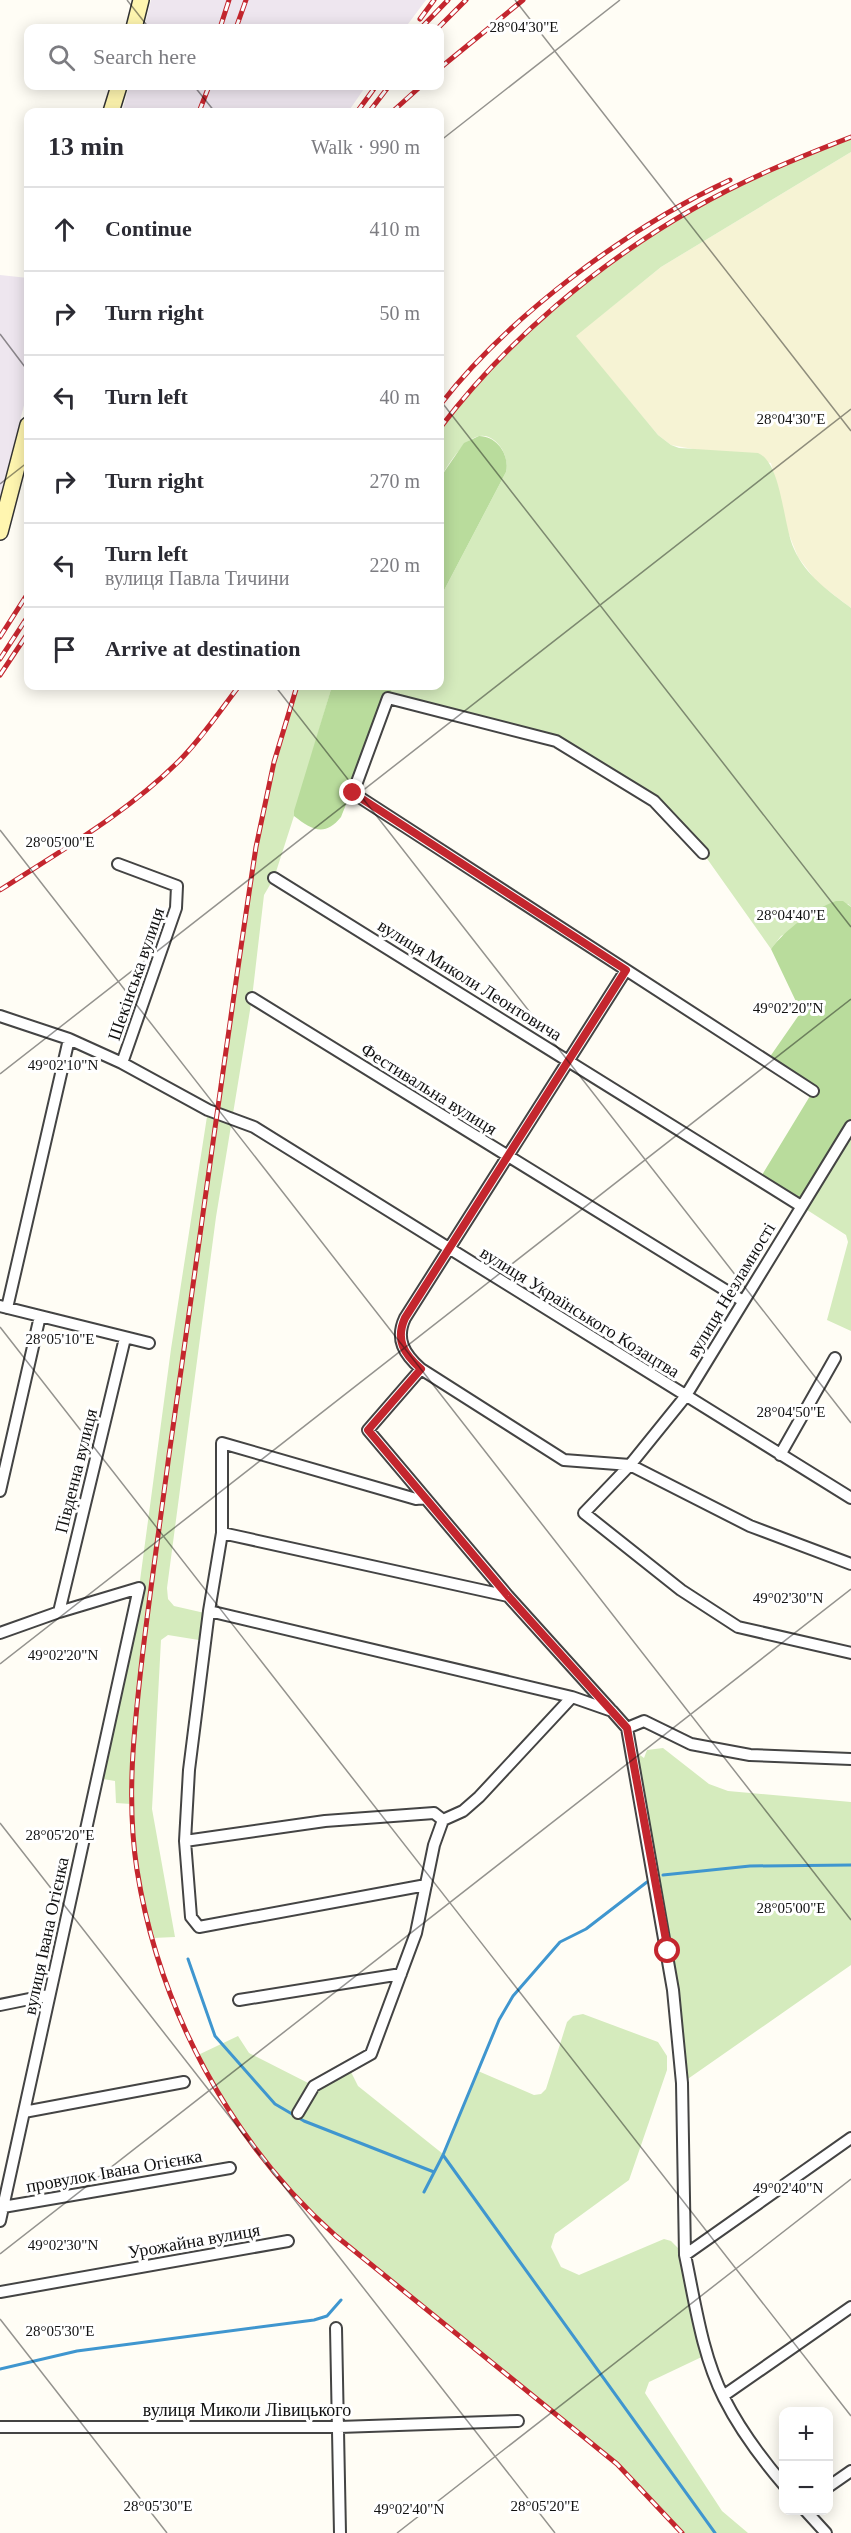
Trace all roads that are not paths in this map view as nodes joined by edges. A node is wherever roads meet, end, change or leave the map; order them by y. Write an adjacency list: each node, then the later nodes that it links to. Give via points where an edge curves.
1 (141, 0): 2 (street)
2 (135, 24)
3 (117, 90): 4 (street)
4 (112, 108)
5 (24, 440): 6 (street)
6 (0, 532)
7 (703, 853): 10 (street, via 654,801 555,741 388,698 353,793)
8 (118, 864): 15 (street, Шекінська вулиця, via 177,886 176,908)
9 (274, 878): 14 (street, вулиця Миколи Леонтовича)
10 (626, 970): 14 (street); 16 (street)
11 (252, 998): 18 (street, Фестивальна вулиця)
12 (0, 1016): 13 (street, вулиця Українського Козацтва)
13 (69, 1039): 15 (street, вулиця Українського Козацтва); 22 (street)
14 (569, 1060): 18 (street); 19 (street, вулиця Миколи Леонтовича)
15 (122, 1063): 20 (street, вулиця Українського Козацтва, via 208,1110 254,1127)
16 (813, 1091)
17 (851, 1126): 19 (street, вулиця Незламності)
18 (507, 1156): 20 (street); 21 (street, Фестивальна вулиця)
19 (801, 1206): 21 (street, вулиця Незламності)
20 (450, 1249): 27 (street, via 400,1329 404,1351); 28 (street, вулиця Українського Козацтва)
21 (743, 1301): 28 (street, вулиця Незламності)
22 (4, 1307): 23 (street)
23 (40, 1316): 24 (street); 31 (street)
24 (125, 1338): 25 (street); 38 (street, Південна вулиця)
25 (149, 1342)
26 (835, 1358): 29 (street)
27 (421, 1369): 30 (street, via 564,1460); 32 (street, via 368,1430)
28 (685, 1397): 29 (street, вулиця Українського Козацтва); 30 (street, вулиця Незламності)
29 (780, 1455): 33 (street, вулиця Українського Козацтва)
30 (630, 1464): 35 (street, via 750,1527); 40 (street, вулиця Незламності, via 584,1513 681,1590 738,1627)
31 (0, 1491)
32 (425, 1498): 34 (street, via 416,1499 222,1443); 36 (street)
33 (851, 1498)
34 (222, 1533): 36 (street); 37 (street)
35 (851, 1564)
36 (508, 1596): 42 (street)
37 (209, 1611): 41 (street); 46 (street, via 189,1770)
38 (59, 1612): 39 (street); 49 (street, вулиця Івана Огієнка, via 139,1588)
39 (0, 1633)
40 (851, 1653)
41 (572, 1697): 42 (street); 45 (street, via 479,1797 463,1811)
42 (612, 1711): 43 (street)
43 (627, 1728): 44 (street, via 644,1721 691,1744 750,1755); 60 (street, via 673,1990 682,2083)
44 (851, 1760)
45 (443, 1820): 46 (street, via 434,1813 325,1821); 47 (street)
46 (185, 1841): 47 (street, via 191,1917 199,1927)
47 (426, 1885): 48 (street, via 416,1933)
48 (401, 1974): 50 (street); 54 (street, via 371,2054 314,2086)
49 (49, 1995): 51 (street); 53 (street, вулиця Івана Огієнка)
50 (239, 2000)
51 (0, 2005)
52 (184, 2082): 53 (street)
53 (24, 2112): 57 (street, вулиця Івана Огієнка)
54 (298, 2113)
55 (851, 2138): 60 (street)
56 (230, 2168): 57 (street, провулок Івана Огієнка)
57 (3, 2207): 58 (street, вулиця Івана Огієнка)
58 (0, 2221)
59 (288, 2241): 61 (street, Урожайна вулиця)
60 (685, 2255): 64 (street, via 708,2354)
61 (0, 2292)
62 (851, 2307): 64 (street)
63 (336, 2328): 67 (street)
64 (723, 2396): 69 (street, via 747,2438)
65 (518, 2421): 67 (street, вулиця Миколи Лівицького)
66 (0, 2427): 67 (street, вулиця Миколи Лівицького)
67 (339, 2427): 72 (street)
68 (851, 2471): 70 (street)
69 (779, 2481)
70 (833, 2484)
71 (809, 2515): 73 (street)
72 (340, 2533)
73 (826, 2533)

